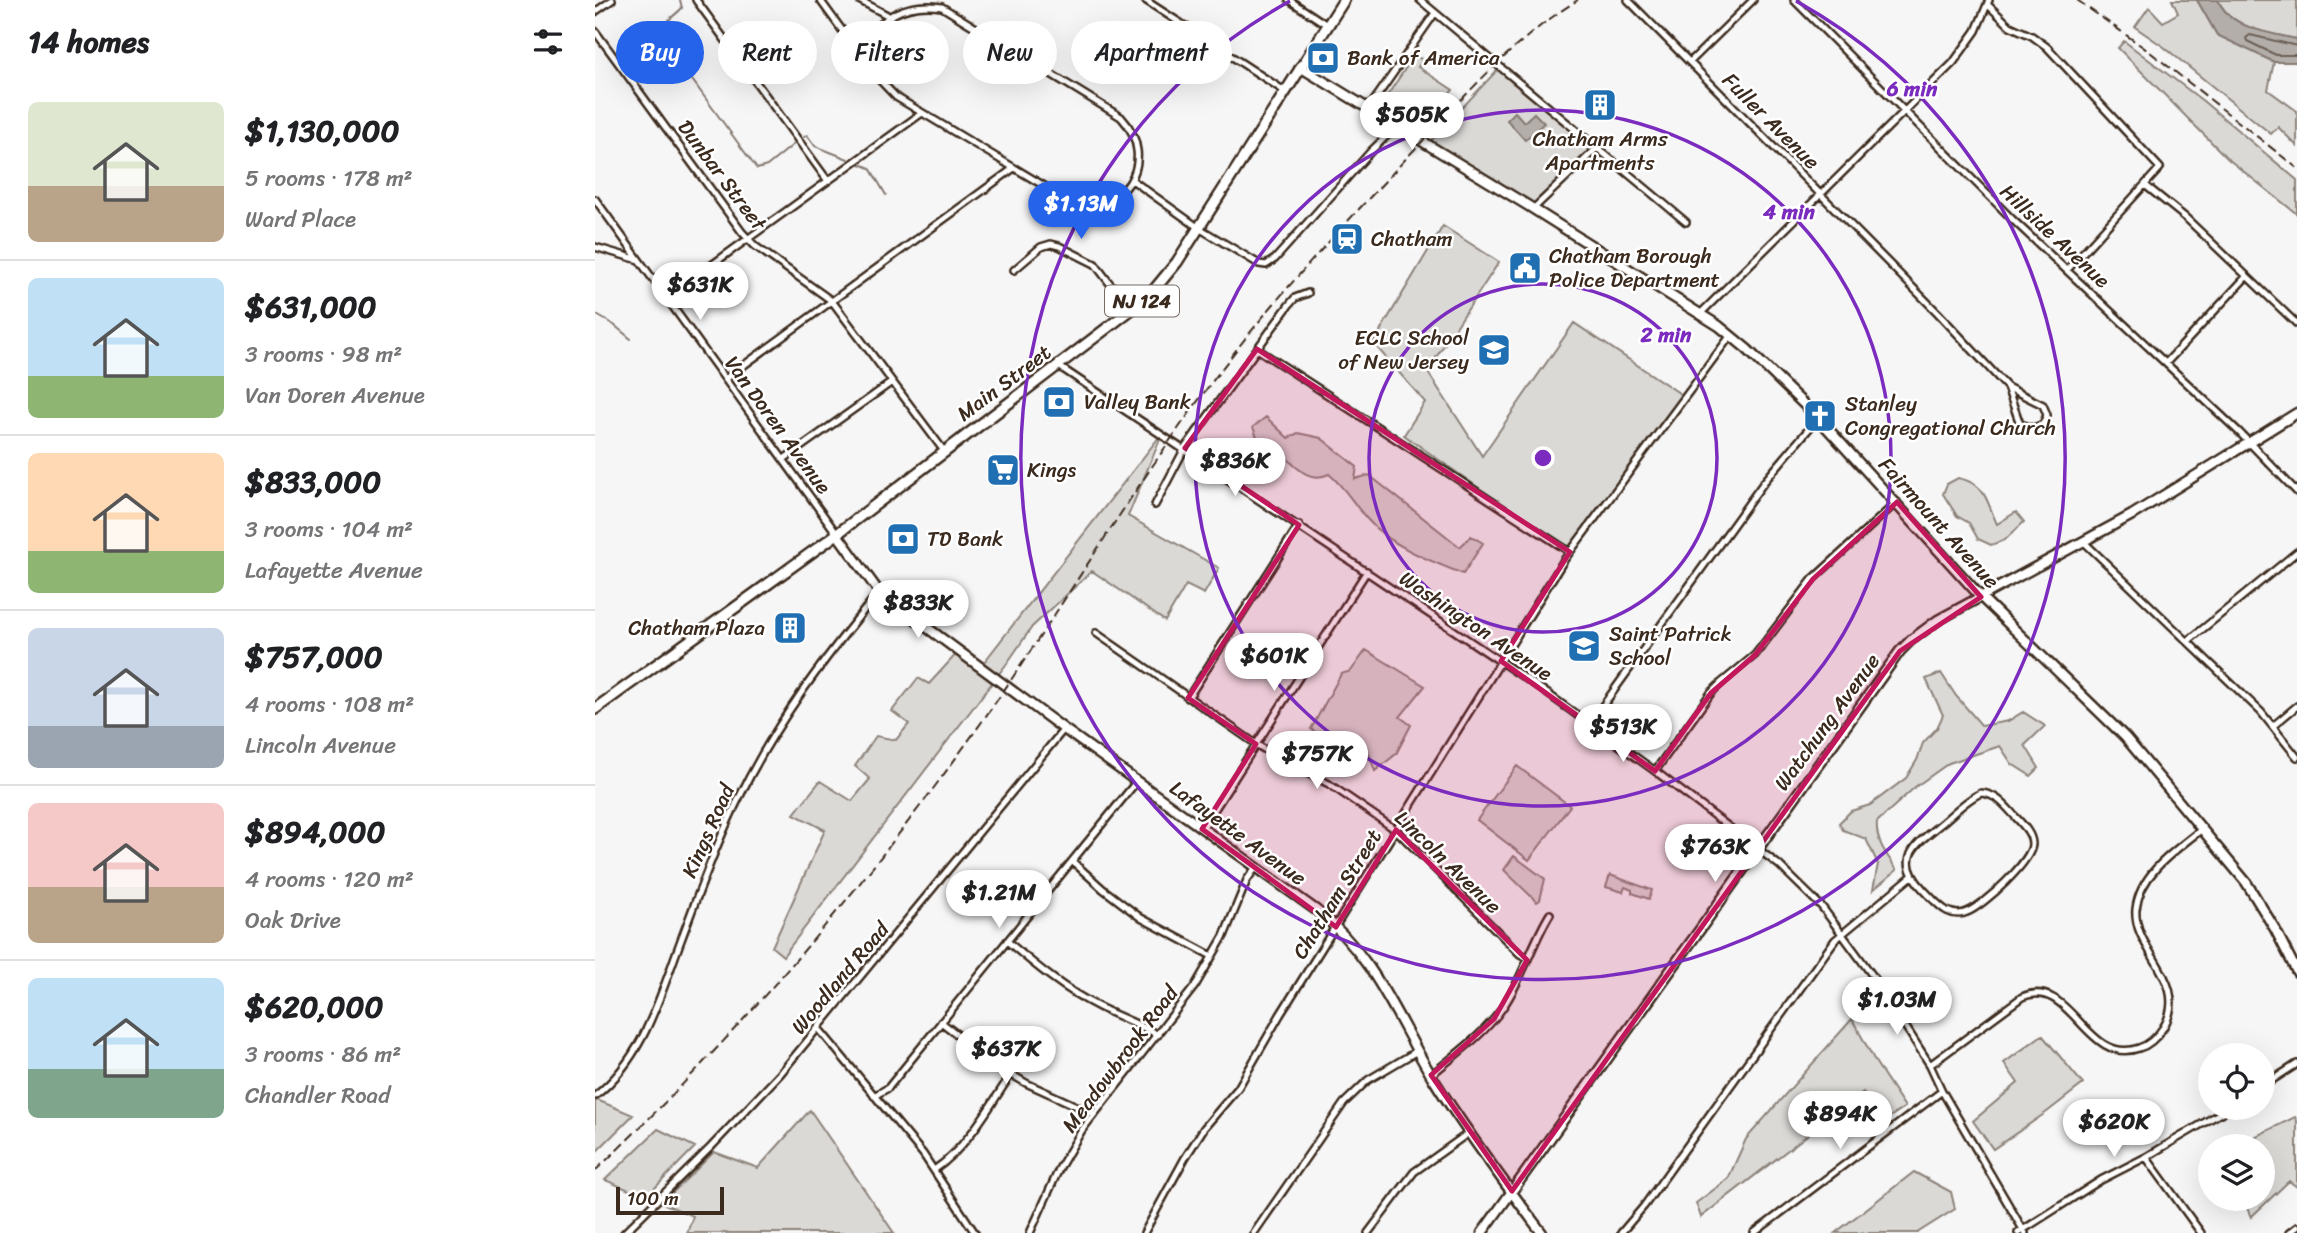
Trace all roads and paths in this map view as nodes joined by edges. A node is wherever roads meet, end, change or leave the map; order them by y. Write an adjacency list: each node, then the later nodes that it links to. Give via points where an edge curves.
1 (612, 0): 13 (street)
2 (697, 0): 31 (street)
3 (820, 0): 16 (street)
4 (859, 0): 15 (street)
5 (1145, 0): 23 (street)
6 (1289, 0): 18 (street)
7 (1344, 0): 18 (main road, Main Street / NJ 124)
8 (1420, 0): 14 (street)
9 (1628, 0): 20 (street, Fuller Avenue)
10 (1753, 0): 20 (street)
11 (1794, 0): 25 (street, Hillside Avenue)
12 (1988, 2): 25 (street, via 1965,48); 32 (street, via 2010,26 2047,47 2159,167)
13 (595, 12)
14 (1435, 13): 24 (street); 28 (street)
15 (887, 16): 17 (street); 30 (street, via 913,3 942,7 1113,111 1128,124 1138,146)
16 (835, 21)
17 (882, 21)
18 (1327, 24): 21 (main road, Main Street / NJ 124)
19 (595, 31): 38 (street, Dunbar Street)
20 (1690, 62): 33 (street, Fuller Avenue)
21 (1300, 67): 23 (main road, Main Street / NJ 124); 24 (main road, Fairmount Avenue)
22 (884, 84): 26 (street)
23 (1286, 92): 37 (main road, Main Street / NJ 124)
24 (1369, 108): 27 (main road, Fairmount Avenue)
25 (1904, 112): 33 (street); 42 (street, Hillside Avenue)
26 (922, 113): 29 (street); 31 (street)
27 (1397, 125): 35 (main road, Fairmount Avenue); 37 (street, via 1266,265)
28 (1598, 147): 35 (street); 36 (street)
29 (1014, 168): 30 (street, via 1066,199 1086,204 1114,197); 46 (street)
30 (1132, 180): 37 (street)
31 (828, 181): 38 (street)
32 (2145, 185): 42 (street); 43 (street)
33 (1821, 194): 48 (street); 56 (street, Fuller Avenue)
34 (595, 199): 40 (street, Van Doren Avenue)
35 (1533, 209): 48 (main road, Fairmount Avenue)
36 (1686, 222)
37 (1199, 228): 47 (main road, Main Street / NJ 124, via 1157,288)
38 (748, 239): 45 (street); 46 (street, Dunbar Street)
39 (595, 247): 40 (street)
40 (639, 260): 45 (street, Van Doren Avenue)
41 (1014, 270): 47 (street, via 1041,247 1059,246 1095,264)
42 (2067, 270): 52 (street, Hillside Avenue)
43 (2247, 276): 49 (street); 52 (street)
44 (1308, 293): 51 (street, via 1295,298)
45 (666, 298): 54 (street, Van Doren Avenue)
46 (832, 301): 54 (street); 55 (street, Dunbar Street)
47 (1129, 310): 53 (main road, Main Street / NJ 124)
48 (1700, 314): 50 (main road, Fairmount Avenue)
49 (2297, 324)
50 (1731, 335): 58 (main road, Fairmount Avenue); 69 (street, Chatham Street)
51 (1257, 348): 60 (street); 69 (street)
52 (2166, 363): 59 (street, Hillside Avenue)
53 (1057, 365): 60 (street, Washington Avenue); 61 (main road, Main Street / NJ 124)
54 (725, 379): 62 (street, Van Doren Avenue)
55 (892, 382): 61 (street, Dunbar Street); 62 (street)
56 (2007, 387): 56 (street, Fuller Avenue, via 2021,424 2034,428 2043,424 2047,415 2043,405)
57 (2297, 413): 59 (main road, Watchung Avenue)
58 (1818, 418): 64 (main road, Fairmount Avenue); 80 (street, via 1763,482)
59 (2249, 442): 63 (street, Hillside Avenue); 68 (main road, Watchung Avenue)
60 (1185, 448): 65 (street); 66 (street, Washington Avenue)
61 (944, 451): 67 (main road, Main Street / NJ 124)
62 (784, 459): 67 (street, Van Doren Avenue)
63 (2297, 492)
64 (1897, 502): 73 (main road, Fairmount Avenue); 85 (street, via 1813,579 1755,655 1711,694)
65 (1155, 505)
66 (1299, 525): 71 (street, Washington Avenue); 77 (street)
67 (837, 534): 72 (main road, Lafayette Avenue); 79 (main road, Main Street / NJ 124)
68 (2084, 542): 73 (main road, Watchung Avenue); 75 (street)
69 (1570, 552): 76 (street, Chatham Street)
70 (2297, 552): 75 (street)
71 (1367, 571): 76 (street, Washington Avenue); 83 (street)
72 (879, 592): 82 (main road, Lafayette Avenue); 111 (street, Kings Road, via 803,689 756,764 718,843 644,1037 625,1066)
73 (1981, 597): 88 (main road, Fairmount Avenue, via 2111,721); 90 (main road, Watchung Avenue, via 1920,632 1900,651)
74 (1096, 633): 77 (street, Lincoln Avenue)
75 (2188, 641): 81 (street)
76 (1501, 661): 80 (street, Washington Avenue); 89 (street, Chatham Street)
77 (1188, 698): 83 (street, Lincoln Avenue)
78 (2297, 706): 81 (street)
79 (595, 709)
80 (1589, 724): 85 (street, Washington Avenue)
81 (2273, 726): 84 (street)
82 (1064, 729): 86 (main road, Lafayette Avenue); 102 (street, Woodland Road)
83 (1256, 744): 87 (street); 89 (street, Lincoln Avenue, via 1329,783)
84 (2297, 757)
85 (1655, 771): 90 (street, Washington Avenue)
86 (1137, 781): 87 (main road, Lafayette Avenue); 91 (street)
87 (1202, 829): 92 (main road, Lafayette Avenue)
88 (2202, 829): 100 (main road, Fairmount Avenue, via 2259,902); 106 (street, via 2155,870 2143,887 2137,908 2138,926 2170,991 2167,1021 2157,1037 2135,1049 2106,1046 2059,1002 2034,993 2022,997)
89 (1396, 830): 95 (street, Chatham Street); 99 (street, Lincoln Avenue)
90 (1758, 848): 96 (street, Washington Avenue, via 1799,883); 118 (main road, Watchung Avenue)
91 (1072, 861): 97 (street); 98 (street, via 1141,918)
92 (1256, 867): 95 (main road, Lafayette Avenue); 98 (street, Meadowbrook Road)
93 (1912, 876): 93 (street, via 1908,863 1912,850 1982,793 1998,799 2031,838 2026,862 1963,914 1950,913); 96 (street)
94 (1550, 914): 99 (street)
95 (1336, 927): 104 (main road, Lafayette Avenue, via 1368,962); 124 (street, Chatham Street, via 1238,1088 1185,1158)
96 (1842, 933): 106 (street, Washington Avenue); 129 (street)
97 (1007, 940): 101 (street); 103 (street, via 1064,986)
98 (1212, 956): 103 (street, Meadowbrook Road)
99 (1528, 958): 108 (street, via 1501,1010)
100 (2297, 972)
101 (941, 1021): 107 (street); 112 (street, via 888,1088)
102 (819, 1029): 112 (street); 121 (street, Woodland Road)
103 (1158, 1035): 113 (street, Meadowbrook Road)
104 (1417, 1051): 108 (main road, Lafayette Avenue); 125 (street, via 1368,1080 1344,1102)
105 (2297, 1063): 109 (street)
106 (1930, 1065): 110 (street, Washington Avenue)
107 (1011, 1074): 113 (street); 117 (street, via 974,1129)
108 (1431, 1075): 115 (main road, Lafayette Avenue)
109 (2275, 1078)
110 (1943, 1091): 120 (street, Washington Avenue); 130 (street)
111 (595, 1096)
112 (874, 1096): 117 (street)
113 (1094, 1114): 123 (street, Meadowbrook Road, via 1059,1169)
114 (2209, 1120): 116 (street)
115 (1470, 1132): 118 (main road, Lafayette Avenue); 126 (street, via 1414,1172)
116 (2146, 1157): 120 (street, via 2101,1180); 131 (street)
117 (934, 1170): 122 (street)
118 (1512, 1191): 127 (main road, Watchung Avenue); 128 (main road, Lafayette Avenue)
119 (2297, 1227): 132 (street)
120 (2022, 1232)
121 (624, 1233)
122 (975, 1233)
123 (1030, 1233)
124 (1144, 1233)
125 (1254, 1233)
126 (1368, 1233)
127 (1482, 1233)
128 (1542, 1233)
129 (1621, 1233)
130 (1754, 1233)
131 (2201, 1233)
132 (2289, 1233)

